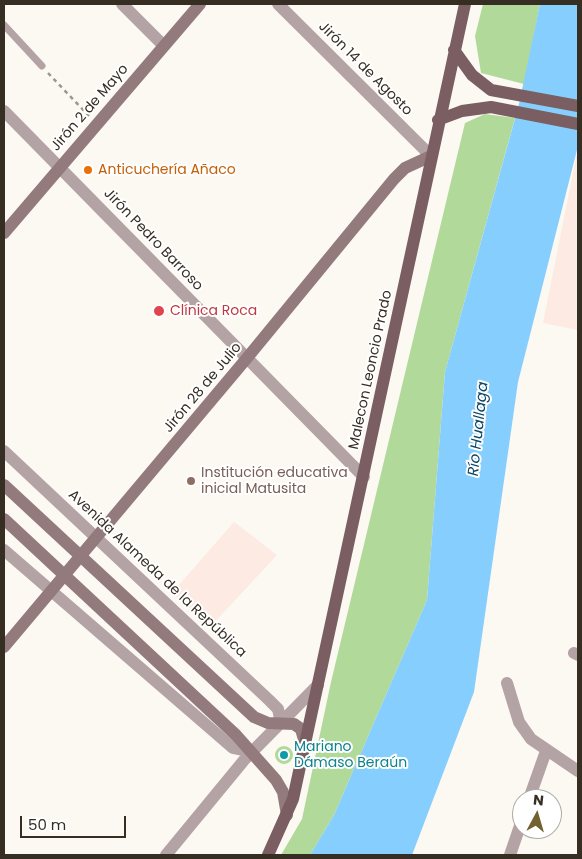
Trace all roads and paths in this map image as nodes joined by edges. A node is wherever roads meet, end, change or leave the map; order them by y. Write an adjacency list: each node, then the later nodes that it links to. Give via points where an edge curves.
1 (122, 4): 6 (street)
2 (200, 4): 6 (street, Jirón 2 de Mayo)
3 (278, 4): 14 (street, Jirón 14 de Agosto)
4 (465, 4): 7 (main road, Malecon Leoncio Prado)
5 (4, 25): 8 (lane)
6 (163, 45): 12 (street, Jirón 2 de Mayo)
7 (454, 50): 9 (main road, via 472,75 491,90); 11 (main road, Malecon Leoncio Prado)
8 (42, 66): 12 (path)
9 (578, 106)
10 (4, 111): 15 (street, Jirón Pedro Barroso)
11 (438, 120): 13 (main road, via 462,111 491,108); 14 (main road, Malecon Leoncio Prado)
12 (96, 124): 15 (street, Jirón 2 de Mayo)
13 (578, 124)
14 (431, 156): 17 (street, Jirón 28 de Julio, via 405,168 394,179); 19 (main road, Malecon Leoncio Prado)
15 (60, 166): 16 (street, Jirón 2 de Mayo); 17 (street, Jirón Pedro Barroso)
16 (4, 233)
17 (247, 358): 19 (street, Jirón Pedro Barroso); 22 (street, Jirón 28 de Julio)
18 (4, 451): 22 (street, Avenida Alameda de la República)
19 (364, 477): 29 (main road, Malecon Leoncio Prado)
20 (4, 485): 24 (street)
21 (4, 519): 25 (street)
22 (96, 537): 24 (street, Jirón 28 de Julio); 30 (street, Avenida Alameda de la República, via 278,709)
23 (4, 550): 26 (street)
24 (81, 555): 25 (street, Jirón 28 de Julio); 30 (street, via 254,716 268,723)
25 (65, 574): 26 (street, Jirón 28 de Julio); 33 (street)
26 (51, 591): 27 (street, Jirón 28 de Julio); 33 (street, via 233,748)
27 (4, 647)
28 (507, 683): 32 (street, via 519,722 531,739)
29 (318, 685): 30 (street); 31 (main road, Malecon Leoncio Prado)
30 (281, 723): 31 (street, via 294,724 301,730); 33 (street)
31 (305, 743): 36 (main road, Malecon Leoncio Prado)
32 (546, 750): 34 (street); 35 (street)
33 (252, 752): 36 (street, via 283,792); 38 (street)
34 (578, 771)
35 (532, 789)
36 (287, 815): 39 (main road, Malecon Leoncio Prado)
37 (515, 839): 40 (street)
38 (166, 855)
39 (268, 855)
40 (510, 855)

